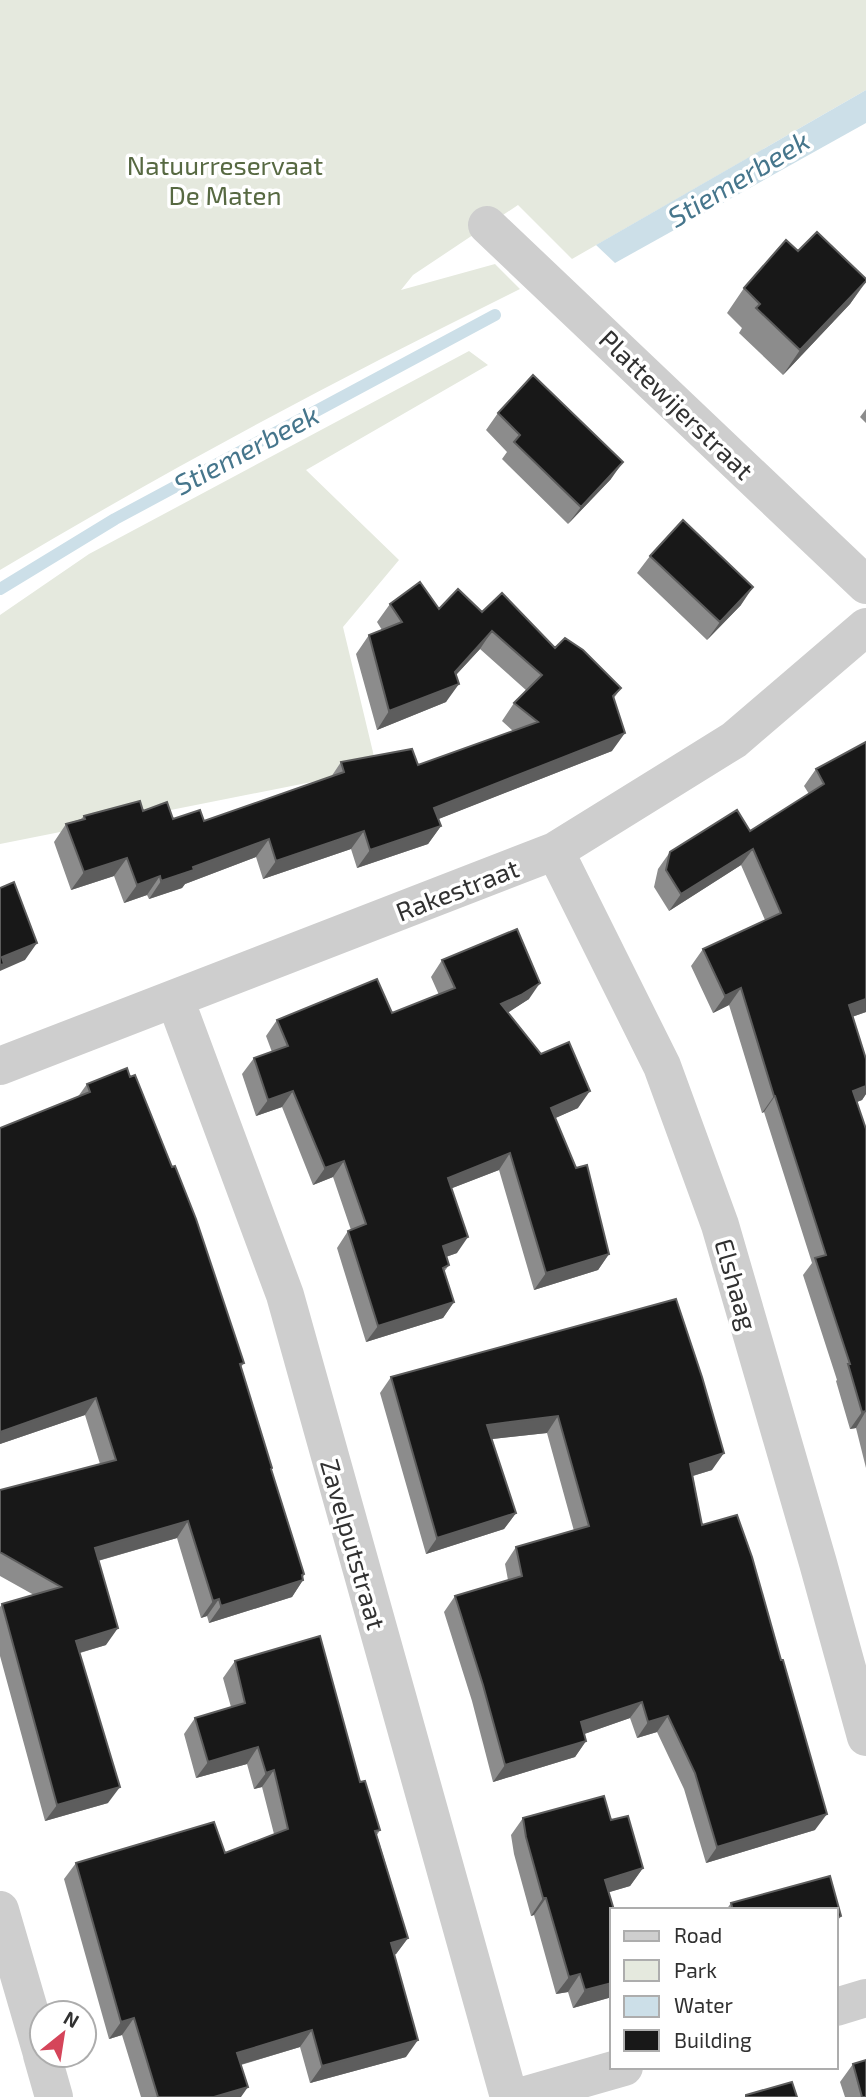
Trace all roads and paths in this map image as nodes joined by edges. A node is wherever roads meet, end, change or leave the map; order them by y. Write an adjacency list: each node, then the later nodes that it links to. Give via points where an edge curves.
1 (487, 225): 2 (street, Plattewijerstraat)
2 (866, 585)
3 (866, 627): 4 (street, Rakestraat, via 734,740)
4 (555, 851): 5 (street, Rakestraat); 7 (street, Elshaag, via 662,1066 720,1225)
5 (176, 999): 6 (street, Rakestraat); 15 (street, Zavelputstraat, via 285,1295)
6 (0, 1066)
7 (866, 1737)
8 (0, 1909): 10 (street)
9 (866, 1998): 11 (street)
10 (28, 2006)
11 (838, 2006)
12 (46, 2069): 14 (street)
13 (617, 2069): 16 (street)
14 (54, 2097)
15 (509, 2097)
16 (519, 2097)

